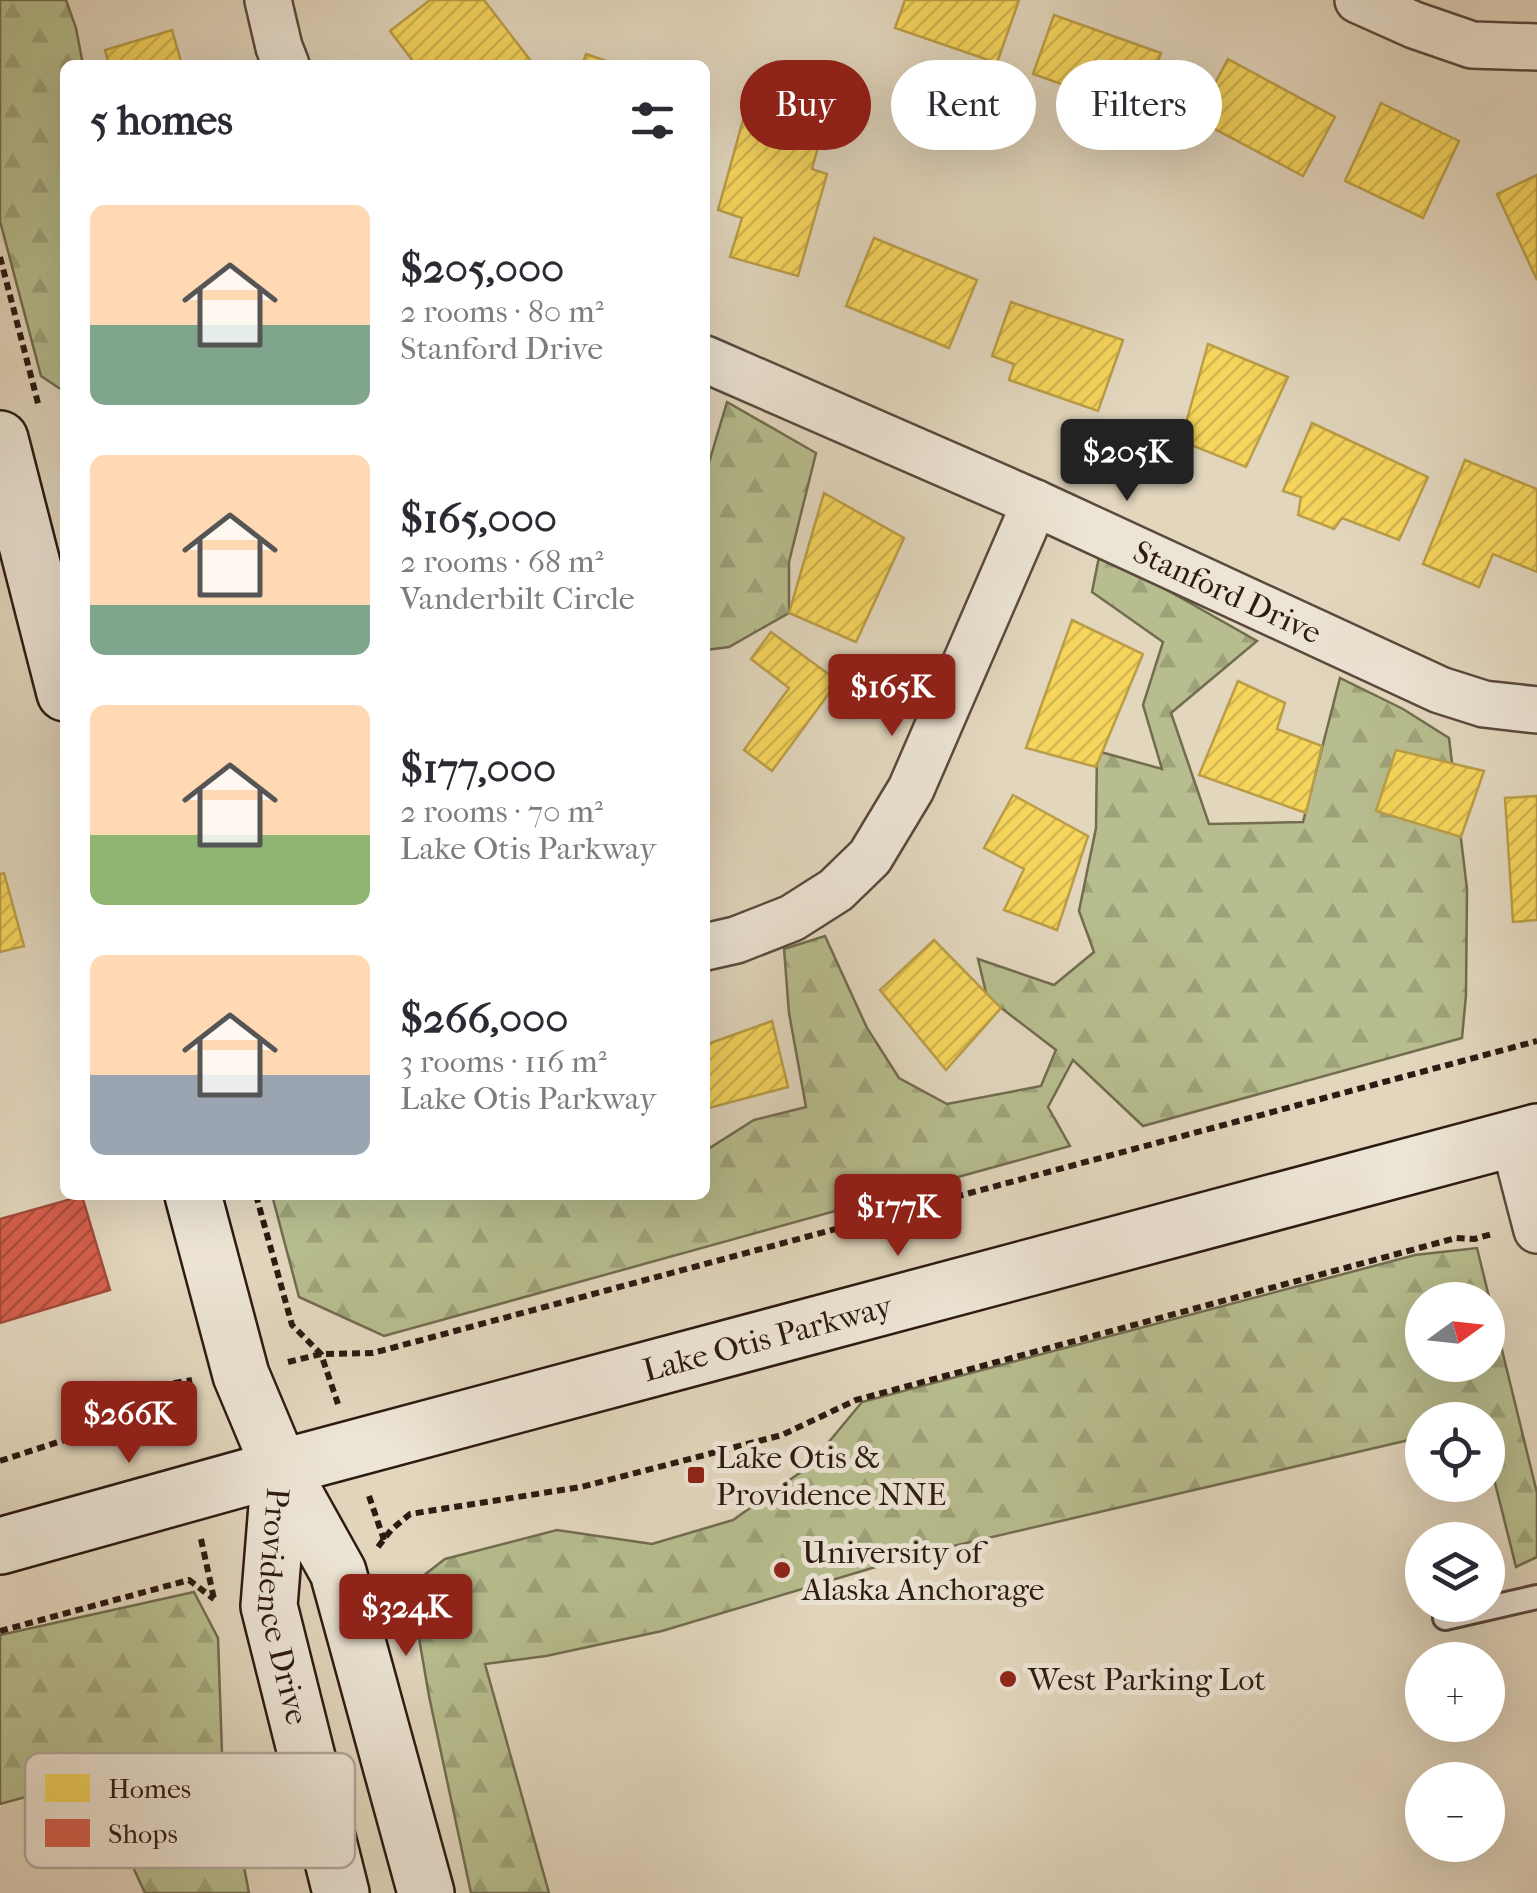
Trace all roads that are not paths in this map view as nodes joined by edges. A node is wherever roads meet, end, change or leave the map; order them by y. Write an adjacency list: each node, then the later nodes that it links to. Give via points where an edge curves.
1 (268, 0): 4 (street)
2 (1358, 0): 3 (street, via 1472,45)
3 (1537, 47)
4 (284, 60)
5 (710, 361): 7 (street, Stanford Drive)
6 (20, 424): 8 (main road)
7 (1035, 502): 9 (street, Stanford Drive, via 1440,690); 10 (street, via 912,790 870,857 836,890 792,918)
8 (60, 664)
9 (1537, 710)
10 (710, 946)
11 (1525, 1135): 13 (street); 14 (main road, Lake Otis Parkway)
12 (194, 1200): 14 (main road, via 241,1374)
13 (1537, 1230)
14 (280, 1468): 15 (main road, Lake Otis Parkway); 18 (main road, Providence Drive, via 269,1606); 21 (main road, Providence Drive, via 338,1572)
15 (0, 1546)
16 (1537, 1597): 17 (lane)
17 (1505, 1604)
18 (306, 1753)
19 (336, 1868): 20 (main road, Providence Drive)
20 (342, 1893)
21 (426, 1893)

